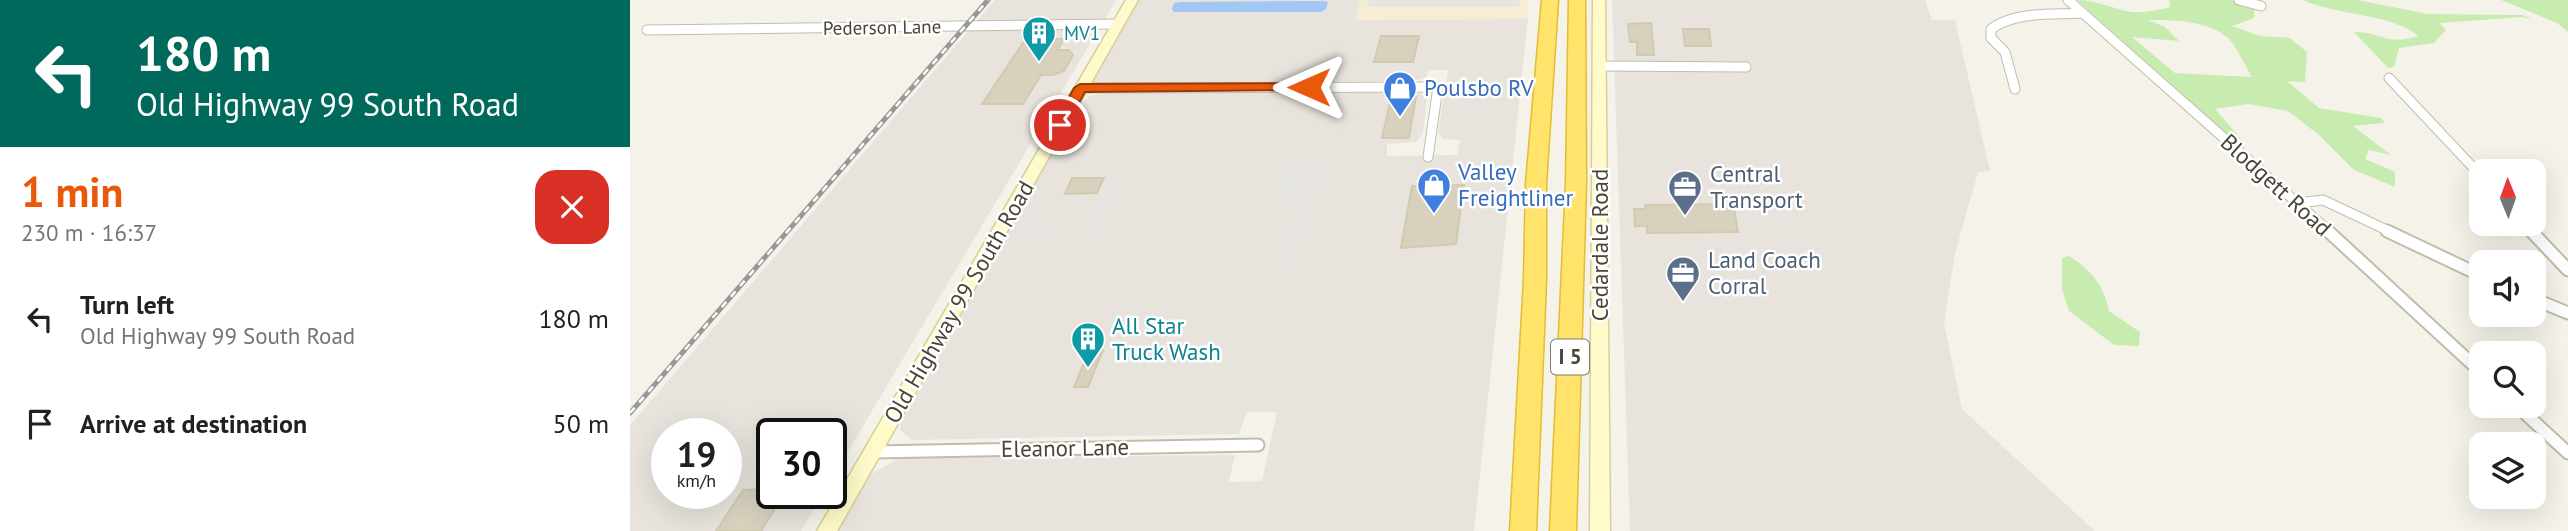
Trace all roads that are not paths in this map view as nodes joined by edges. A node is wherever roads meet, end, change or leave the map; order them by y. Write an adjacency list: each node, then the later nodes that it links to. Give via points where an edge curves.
1 (1132, 0): 9 (street, Old Highway 99 South Road)
2 (1550, 0): 30 (highway, I 5, via 1536,184)
3 (1577, 0): 31 (highway, I 5, via 1576,197)
4 (1599, 0): 11 (street, Cedardale Road)
5 (2068, 0): 8 (street, Blodgett Road)
6 (2239, 0): 7 (street)
7 (2261, 6)
8 (2081, 13): 15 (street, via 2009,19 1991,29 1992,38 2005,52); 18 (street, Blodgett Road)
9 (1118, 24): 10 (street, Pederson Lane); 14 (street, Old Highway 99 South Road)
10 (647, 30)
11 (1599, 66): 12 (street); 32 (street, Cedardale Road)
12 (1746, 67)
13 (2389, 78): 17 (street)
14 (1080, 88): 16 (street, via 1438,87); 27 (street, Old Highway 99 South Road)
15 (2015, 89)
16 (1428, 157)
17 (2469, 163)
18 (2298, 203): 20 (street, via 2323,200); 24 (street, Blodgett Road)
19 (2536, 236): 21 (street)
20 (2469, 270)
21 (2568, 270)
22 (2546, 304): 23 (street)
23 (2568, 313)
24 (2469, 361)
25 (2530, 418): 28 (street)
26 (1258, 445): 27 (street, Eleanor Lane)
27 (873, 452): 29 (street, Old Highway 99 South Road)
28 (2568, 453)
29 (827, 531)
30 (1523, 531)
31 (1563, 531)
32 (1600, 531)

